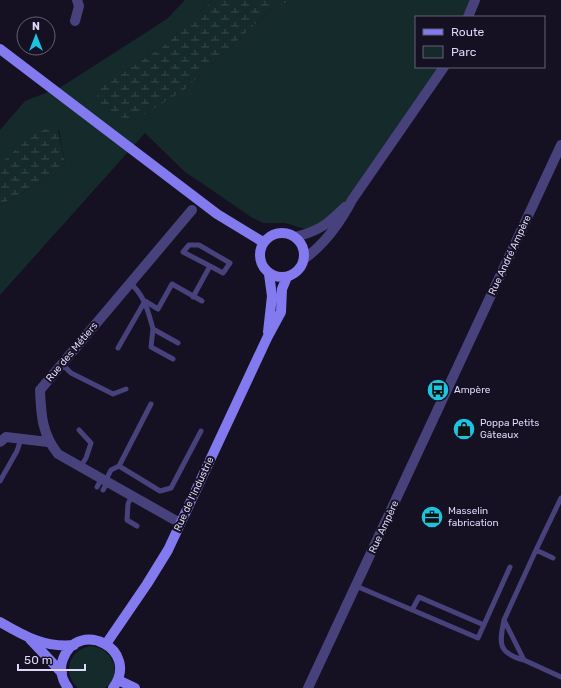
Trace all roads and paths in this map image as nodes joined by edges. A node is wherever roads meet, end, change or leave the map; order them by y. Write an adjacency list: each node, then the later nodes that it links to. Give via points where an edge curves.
1 (77, 0): 4 (street, via 79,6)
2 (475, 0): 3 (street)
3 (468, 16)
4 (76, 21)
5 (0, 49): 11 (street, via 217,214)
6 (443, 68): 8 (street)
7 (561, 145): 26 (street, Rue André Ampère)
8 (352, 200): 10 (street, via 318,230); 12 (street, via 330,234)
9 (192, 210): 16 (street, Rue des Métiers)
10 (295, 237): 11 (street, via 280,232 270,235); 12 (street, via 303,248)
11 (263, 242): 14 (street, via 259,252 260,260)
12 (304, 259): 15 (street, via 297,272)
13 (210, 266): 13 (lane, via 183,252 189,245 199,245 230,263 223,273); 17 (lane)
14 (269, 274): 15 (street); 21 (street, Rue de l'Industrie, via 272,296)
15 (287, 277): 21 (street, Rue de l'Industrie, via 282,289 281,312)
16 (130, 284): 18 (lane, via 139,291); 25 (street, Rue des Métiers)
17 (193, 296): 18 (lane, via 172,284 158,309); 19 (lane)
18 (145, 301): 20 (lane); 23 (lane)
19 (202, 301)
20 (153, 329): 22 (lane); 24 (lane, via 151,347)
21 (268, 336): 40 (street, Rue de l'Industrie)
22 (178, 343)
23 (118, 348)
24 (174, 359)
25 (62, 364): 27 (lane, via 71,373 112,394); 33 (street, Rue des Métiers, via 40,390 41,417)
26 (458, 366): 45 (street, Rue Ampère)
27 (126, 389)
28 (151, 404): 35 (lane)
29 (79, 430): 34 (lane, via 91,444)
30 (201, 432): 35 (lane, via 171,488 160,491)
31 (21, 439): 32 (street, via 6,437); 33 (street); 36 (lane)
32 (0, 442)
33 (48, 442): 34 (street, Rue des Métiers, via 58,454)
34 (81, 466): 37 (street, Rue des Métiers)
35 (119, 466): 37 (lane, via 111,470)
36 (0, 481)
37 (103, 483): 38 (street, Rue des Métiers)
38 (132, 495): 40 (street, Rue des Métiers); 41 (lane, via 128,504 128,520)
39 (561, 498): 42 (lane)
40 (180, 523): 51 (street, Rue de l'Industrie, via 158,568)
41 (138, 526)
42 (536, 550): 43 (lane); 47 (lane)
43 (553, 558)
44 (510, 567): 49 (lane)
45 (356, 586): 46 (lane); 59 (street, Rue Ampère)
46 (412, 610): 49 (lane, via 418,597); 49 (lane, via 478,638)
47 (504, 620): 53 (lane); 53 (lane, via 500,639 503,650 512,657)
48 (0, 622): 50 (street)
49 (484, 625)
50 (30, 639): 52 (street); 54 (street)
51 (106, 644): 52 (street, via 90,640); 56 (street, via 119,660 120,670)
52 (74, 645): 54 (street, via 64,657)
53 (524, 660): 55 (lane)
54 (62, 673): 57 (street)
55 (561, 677)
56 (116, 684): 58 (street)
57 (68, 688)
58 (135, 688)
59 (308, 688)

